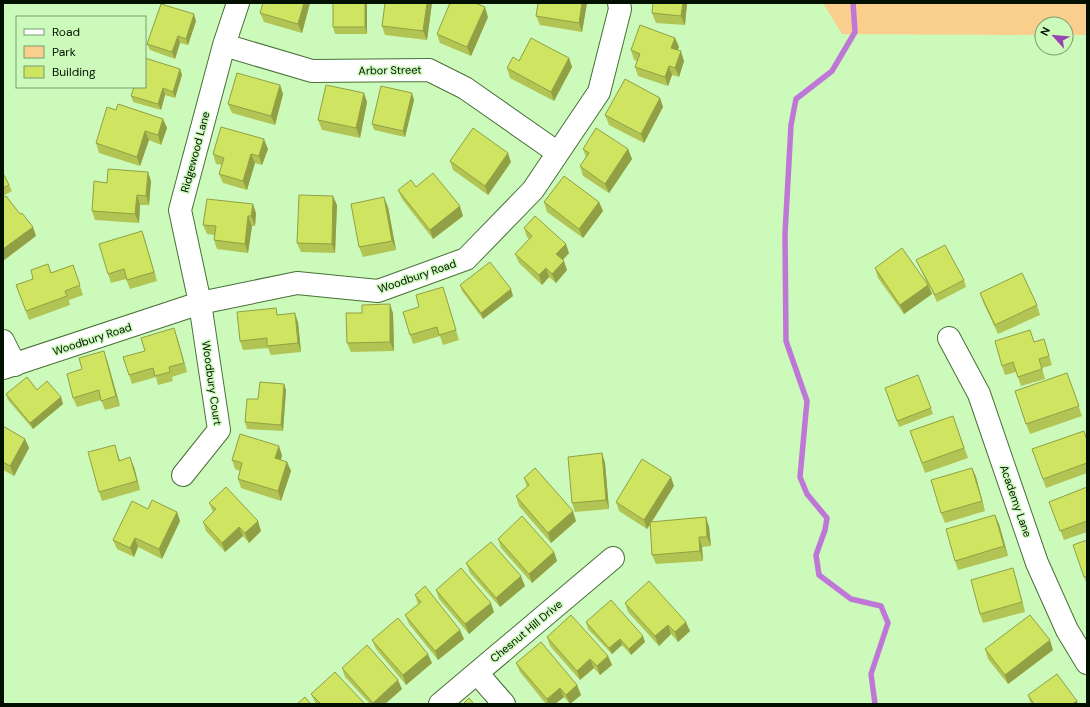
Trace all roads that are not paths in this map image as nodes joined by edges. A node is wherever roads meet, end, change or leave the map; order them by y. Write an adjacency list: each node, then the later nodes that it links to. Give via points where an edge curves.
1 (238, 3): 3 (street, Ridgewood Lane)
2 (619, 3): 4 (street, Woodbury Road, via 620,9 599,92)
3 (224, 45): 4 (street, Arbor Street, via 312,71 429,70 465,88); 5 (street, Ridgewood Lane, via 180,210)
4 (558, 153): 5 (street, Woodbury Road, via 533,190 466,260 378,291 297,283)
5 (200, 303): 8 (street, Woodbury Road); 9 (street, Woodbury Court, via 219,430)
6 (949, 338): 11 (street, Academy Lane, via 979,394 1037,563 1067,630)
7 (3, 341): 8 (street)
8 (9, 366)
9 (183, 475)
10 (613, 558): 12 (street, Chesnut Hill Drive)
11 (1087, 663)
12 (477, 673): 13 (street, Chesnut Hill Drive); 14 (street)
13 (440, 704)
14 (504, 704)

